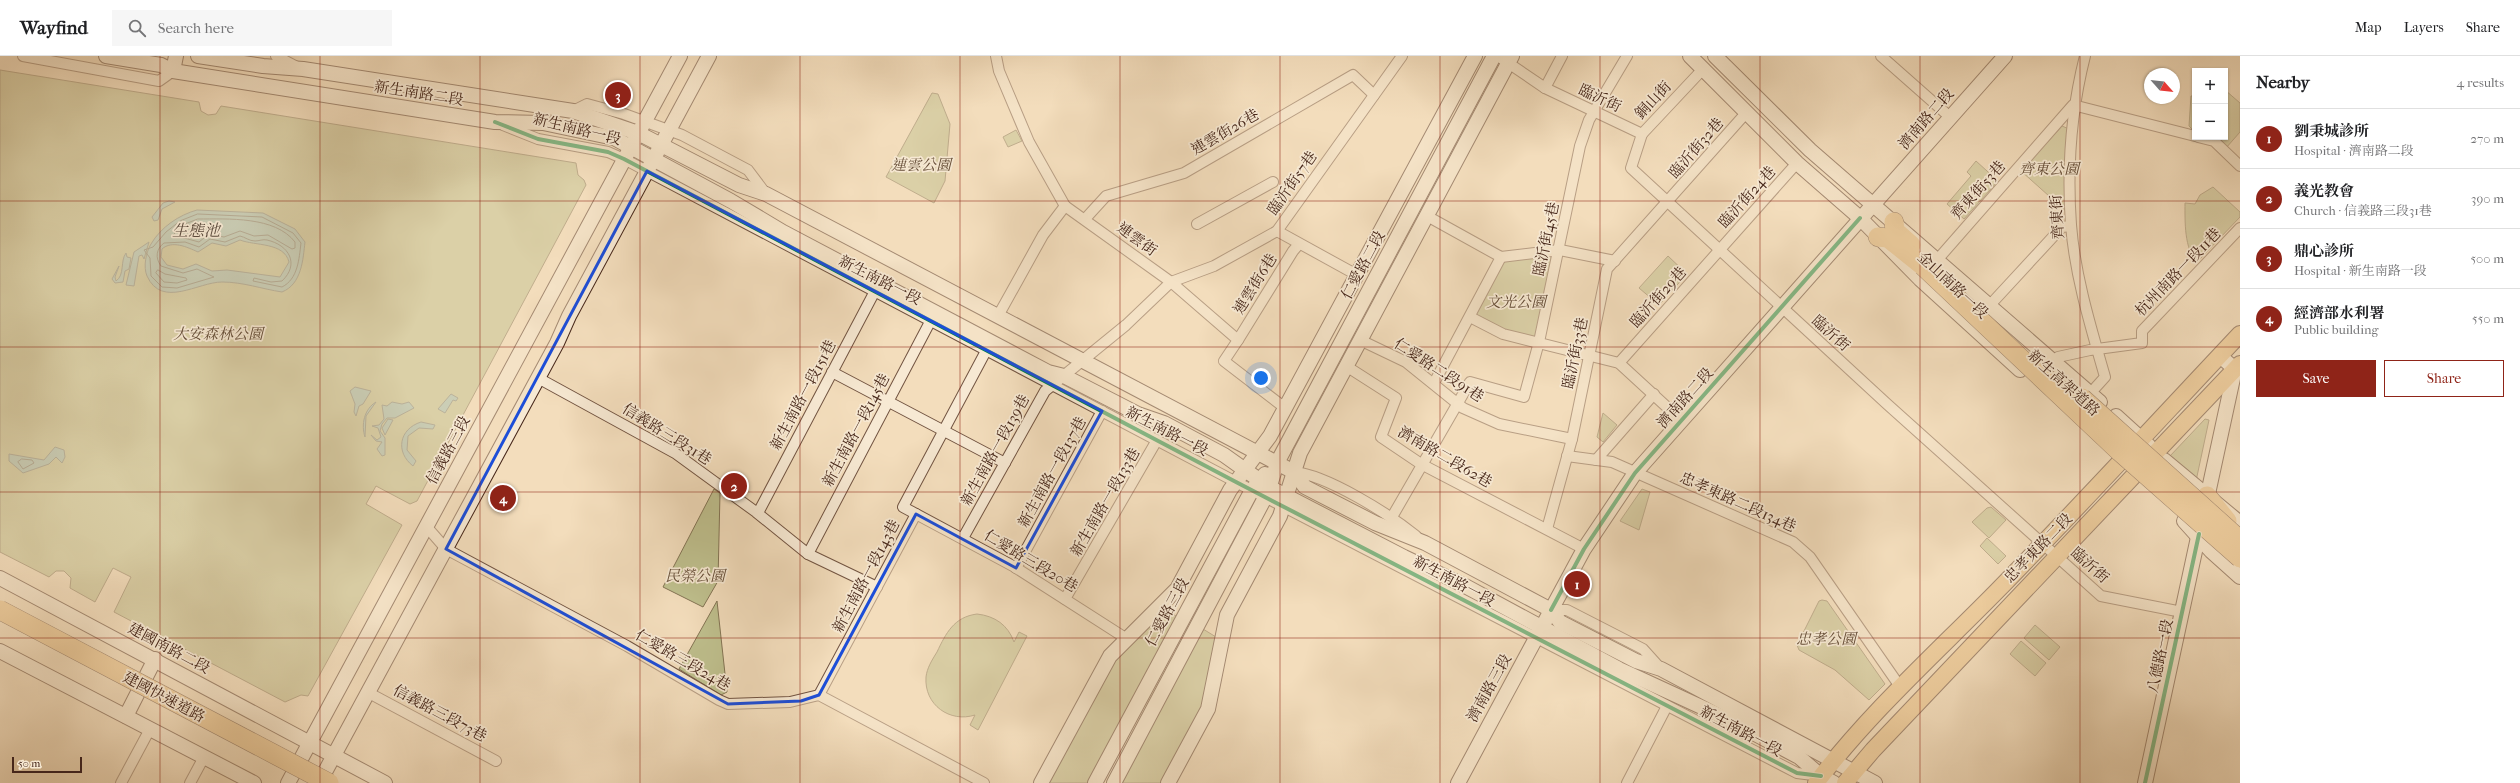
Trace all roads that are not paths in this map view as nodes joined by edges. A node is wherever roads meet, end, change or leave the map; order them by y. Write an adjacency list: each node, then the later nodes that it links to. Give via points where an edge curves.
1 (24, 56): 22 (street, via 159,82)
2 (106, 56): 22 (main road, 新生南路二段, via 161,65)
3 (176, 56): 22 (main road)
4 (198, 56): 20 (main road, 新生南路二段)
5 (276, 56): 20 (street, 新生南路二段)
6 (680, 56): 30 (main road, 信義路三段)
7 (709, 56): 31 (main road)
8 (996, 56): 45 (street, 連雲街, via 1029,142)
9 (1402, 56): 24 (street, 臨沂街57巷)
10 (1475, 56): 61 (main road, 仁愛路二段)
11 (1494, 56): 104 (main road, 仁愛路二段)
12 (1562, 56): 23 (street)
13 (1627, 56): 26 (street, 臨沂街45巷)
14 (1690, 56): 21 (main road, 金山南路一段)
15 (1715, 56): 44 (main road, via 1810,150)
16 (1881, 56): 28 (street)
17 (2005, 56): 28 (main road, 濟南路二段)
18 (2085, 56): 25 (street, 齊東街)
19 (1506, 59): 23 (street, 臨沂街); 46 (main road)
20 (303, 69): 30 (main road, 新生南路二段, via 573,111)
21 (1703, 69): 27 (main road, 金山南路一段); 32 (street, 銅山街)
22 (173, 72): 29 (main road, 新生南路二段)
23 (1545, 88): 26 (street, 臨沂街)
24 (1374, 95): 48 (street, 連雲街26巷, via 1353,76 1184,173 1106,196); 53 (street, 臨沂街57巷)
25 (2073, 105): 33 (street); 51 (street, 齊東街); 60 (street, 齊東街53巷)
26 (1594, 112): 32 (street, 臨沂街); 56 (street, 臨沂街45巷, via 1580,146)
27 (1746, 113): 38 (main road, 金山南路一段); 43 (street, 臨沂街32巷)
28 (1950, 117): 44 (main road, 濟南路二段)
29 (495, 122): 36 (main road, 新生南路二段, via 543,123 614,138); 37 (street, 新生南路一段, via 538,139 608,152)
30 (641, 127): 31 (street, 新生南路一段); 35 (main road, 新生南路二段); 36 (main road, 信義路三段)
31 (669, 130): 35 (main road); 42 (street, 新生南路一段, via 748,170)
32 (1642, 134): 43 (street, 臨沂街, via 1631,168)
33 (2192, 135)
34 (2210, 140): 40 (street)
35 (661, 144): 39 (main road); 42 (main road, 新生南路一段, via 739,185)
36 (631, 146): 37 (main road, 信義路三段); 39 (main road, 新生南路二段)
37 (624, 159): 39 (street, 新生南路一段); 117 (main road, 信義路三段)
38 (1797, 163): 47 (main road, 金山南路一段); 57 (street, 臨沂街24巷)
39 (650, 165): 63 (street, 新生南路一段); 83 (main road); 84 (main road, 新生南路一段, via 731,201 783,232 1041,368)
40 (2240, 166)
41 (1273, 182): 50 (street)
42 (766, 194): 66 (main road, 新生南路一段)
43 (1668, 202): 57 (street, 臨沂街); 59 (street, 臨沂街33巷)
44 (1873, 205): 47 (main road); 49 (main road)
45 (1065, 206): 48 (street, 連雲街); 66 (street, via 1043,235)
46 (1427, 216): 58 (street); 71 (main road)
47 (1860, 218): 54 (main road, 金山南路一段); 65 (main road, 濟南路二段)
48 (1085, 219): 62 (street, 連雲街)
49 (1894, 222): 60 (highway, 新生高架道路, via 1895,231)
50 (1197, 224)
51 (2071, 226): 64 (street, via 2062,227); 74 (street, 齊東街, via 2079,274)
52 (2240, 228): 74 (street, 杭州南路一段11巷, via 2142,331 2142,344)
53 (1277, 232): 55 (street); 62 (street, 臨沂街57巷, via 1214,266)
54 (1878, 236): 60 (highway, via 1888,238); 92 (main road, 金山南路一段, via 1920,279)
55 (1299, 244): 61 (street); 70 (street, 連雲街6巷)
56 (1560, 250): 58 (street); 59 (street); 72 (street, 臨沂街45巷)
57 (1720, 250): 65 (street, 臨沂街); 79 (street, 臨沂街29巷)
58 (1501, 257): 67 (street)
59 (1614, 261): 75 (street, 臨沂街33巷, via 1607,269)
60 (1930, 262): 64 (main road, 金山南路一段); 122 (highway, 新生高架道路, bridge); 129 (highway, 新生高架道路, bridge)
61 (1357, 275): 90 (main road, 仁愛路二段)
62 (1171, 282): 70 (street, 連雲街); 77 (street, 新生南路一段139巷, via 1126,325)
63 (875, 291): 68 (street, 新生南路一段); 82 (street, 新生南路一段151巷)
64 (1990, 305): 78 (main road, 金山南路一段)
65 (1781, 308): 93 (main road, 濟南路二段); 124 (street, 臨沂街)
66 (998, 316): 77 (main road, 新生南路一段)
67 (1470, 317): 72 (street, via 1503,334); 85 (street)
68 (930, 320): 73 (street, 新生南路一段); 88 (street, 新生南路一段145巷)
69 (2240, 334): 76 (main road, 忠孝東路二段)
70 (1238, 340): 90 (street, via 1224,362)
71 (1360, 340): 80 (main road); 85 (street, 仁愛路二段91巷, via 1406,362)
72 (1540, 342): 75 (street); 89 (street, 臨沂街45巷, via 1524,397 1470,382)
73 (987, 349): 84 (street, 新生南路一段); 94 (street, 新生南路一段143巷)
74 (2098, 351): 78 (street, 杭州南路一段11巷, via 2090,350 2058,357); 86 (street, 齊東街, via 2105,377)
75 (1590, 355): 79 (street); 95 (street, 臨沂街33巷)
76 (2220, 356): 81 (main road); 96 (main road, 忠孝東路二段)
77 (1082, 360): 84 (street, 新生南路一段139巷); 99 (main road, 新生南路一段)
78 (2055, 361): 86 (main road, 金山南路一段)
79 (1619, 363): 87 (street)
80 (1346, 366): 105 (street, 濟南路二段62巷, via 1396,398 1381,437); 106 (main road, via 1300,453)
81 (2237, 366): 98 (main road, 忠孝東路二段); 111 (main road, 八德路一段)
82 (832, 372): 88 (street); 113 (street, 新生南路一段151巷)
83 (538, 378): 113 (street, 信義路三段31巷, via 661,444); 125 (main road)
84 (1058, 381): 91 (street, 新生南路一段); 103 (street, 新生南路一段139巷, via 1045,391); 109 (main road, 新生南路一段, via 1164,423 1224,455)
85 (1434, 383): 89 (street, 仁愛路二段91巷)
86 (2090, 393): 92 (street); 96 (main road, 金山南路一段)
87 (1654, 394): 93 (street); 101 (street)
88 (888, 402): 94 (street); 127 (street, 新生南路一段145巷)
89 (1458, 402): 95 (street, 仁愛路二段91巷, via 1463,408 1499,424); 105 (street)
90 (1285, 408): 99 (main road, 仁愛路二段)
91 (1102, 411): 97 (street, 新生南路一段); 130 (street, 新生南路一段137巷)
92 (2070, 413): 102 (main road, 金山南路一段)
93 (1681, 420): 107 (main road, 濟南路二段)
94 (944, 432): 103 (street); 114 (street, 新生南路一段143巷, via 903,507)
95 (1572, 439): 100 (street, 臨沂街33巷)
96 (2142, 439): 98 (main road, 金山南路一段); 102 (main road, 忠孝東路二段)
97 (1157, 440): 109 (street, 新生南路一段); 133 (street, 新生南路一段133巷)
98 (2156, 452): 108 (main road, 忠孝東路二段); 111 (main road, 金山南路一段)
99 (1258, 453): 104 (main road, 新生南路一段); 109 (main road, 仁愛路二段)
100 (1567, 456): 101 (street, 忠孝東路二段134巷); 118 (street, 臨沂街33巷)
101 (1596, 460): 107 (street, 忠孝東路二段134巷, via 1612,462)
102 (2122, 462): 108 (main road, 金山南路一段); 124 (main road, 忠孝東路二段)
103 (1004, 463): 121 (street, 新生南路一段139巷)
104 (1277, 463): 106 (main road, 新生南路一段); 110 (main road, 仁愛路二段)
105 (1421, 464): 115 (street); 118 (street, 濟南路二段62巷)
106 (1294, 472): 112 (main road); 115 (street, 新生南路一段, via 1310,473); 123 (main road, 新生南路一段, via 1305,487 1375,523)
107 (1635, 473): 126 (main road, 濟南路二段); 142 (street, 忠孝東路二段134巷, via 1793,542 1810,557)
108 (2136, 474): 120 (main road, 金山南路一段); 128 (main road, 忠孝東路二段)
109 (1240, 476): 110 (main road, 新生南路一段); 139 (main road, 仁愛路三段, via 1177,590)
110 (1263, 489): 112 (main road, 新生南路一段); 165 (main road, 仁愛路三段); 166 (main road)
111 (2207, 496): 116 (main road, 金山南路一段); 119 (highway, via 2220,514); 120 (main road, 八德路一段)
112 (1285, 500): 138 (main road, 新生南路一段, via 1461,584); 167 (main road, via 1280,516 1227,616 1208,710)
113 (758, 513): 127 (street, 信義路三段31巷)
114 (916, 514): 121 (street, 仁愛路三段20巷); 132 (street, 新生南路一段143巷)
115 (1392, 517): 123 (street, 新生南路一段)
116 (2240, 523)
117 (426, 526): 125 (street, 仁愛路三段24巷); 148 (main road, 信義路三段)
118 (1547, 529): 126 (street, 濟南路二段62巷)
119 (2240, 533)
120 (2199, 534): 129 (highway); 136 (main road, 八德路一段)
121 (963, 538): 130 (street, 仁愛路三段20巷)
122 (2240, 540)
123 (1425, 543): 135 (main road, 新生南路一段)
124 (2043, 543): 128 (street, 臨沂街); 142 (main road, 忠孝東路二段)
125 (446, 549): 143 (main road); 144 (street, 仁愛路三段24巷, via 627,646 728,704 790,702)
126 (1584, 549): 135 (main road, 濟南路二段)
127 (808, 554): 132 (street, 信義路三段31巷)
128 (2057, 556): 136 (street, 臨沂街, via 2101,596); 153 (main road, 忠孝東路二段)
129 (2239, 567)
130 (1016, 568): 133 (street, 仁愛路三段20巷)
131 (0, 578): 141 (main road, 建國南路二段)
132 (877, 587): 144 (street, 新生南路一段143巷)
133 (1065, 599): 139 (street, 仁愛路三段20巷)
134 (0, 610): 161 (highway, 建國快速道路, bridge)
135 (1551, 610): 138 (main road, 濟南路三段); 151 (main road, 新生南路一段, via 1560,622 1636,661 1661,668)
136 (2182, 612): 171 (main road, 八德路一段)
137 (0, 624): 159 (highway, 建國快速道路)
138 (1539, 633): 145 (street, 新生南路一段); 154 (main road, 新生南路一段, via 1721,716 1799,756); 168 (main road, 濟南路三段)
139 (1127, 639): 164 (main road, 仁愛路三段, via 1110,656 1099,674)
140 (0, 651): 146 (main road)
141 (155, 659): 146 (main road); 148 (main road, 建國南路二段)
142 (1901, 688): 151 (main road, 忠孝東路二段)
143 (369, 693): 149 (main road); 152 (street, 信義路三段73巷)
144 (819, 695): 163 (street)
145 (1666, 706): 154 (street, 新生南路一段, via 1797,774); 169 (street)
146 (126, 716): 147 (main road)
147 (150, 729): 150 (main road); 155 (street)
148 (315, 746): 149 (main road, 建國南路二段); 158 (main road, 信義路三段)
149 (334, 756): 160 (main road); 162 (main road, 建國南路二段)
150 (204, 757): 156 (street); 157 (main road)
151 (1834, 760): 153 (main road, 新生南路一段); 154 (main road, 忠孝東路二段)
152 (496, 761)
153 (1849, 777): 170 (main road, 新生南路一段)
154 (1824, 781)
155 (121, 783)
156 (190, 783)
157 (254, 783)
158 (288, 783)
159 (301, 783)
160 (319, 783)
161 (329, 783)
162 (384, 783)
163 (984, 783)
164 (1041, 783)
165 (1095, 783)
166 (1114, 783)
167 (1168, 783)
168 (1458, 783)
169 (1627, 783)
170 (1875, 783)
171 (2145, 783)

